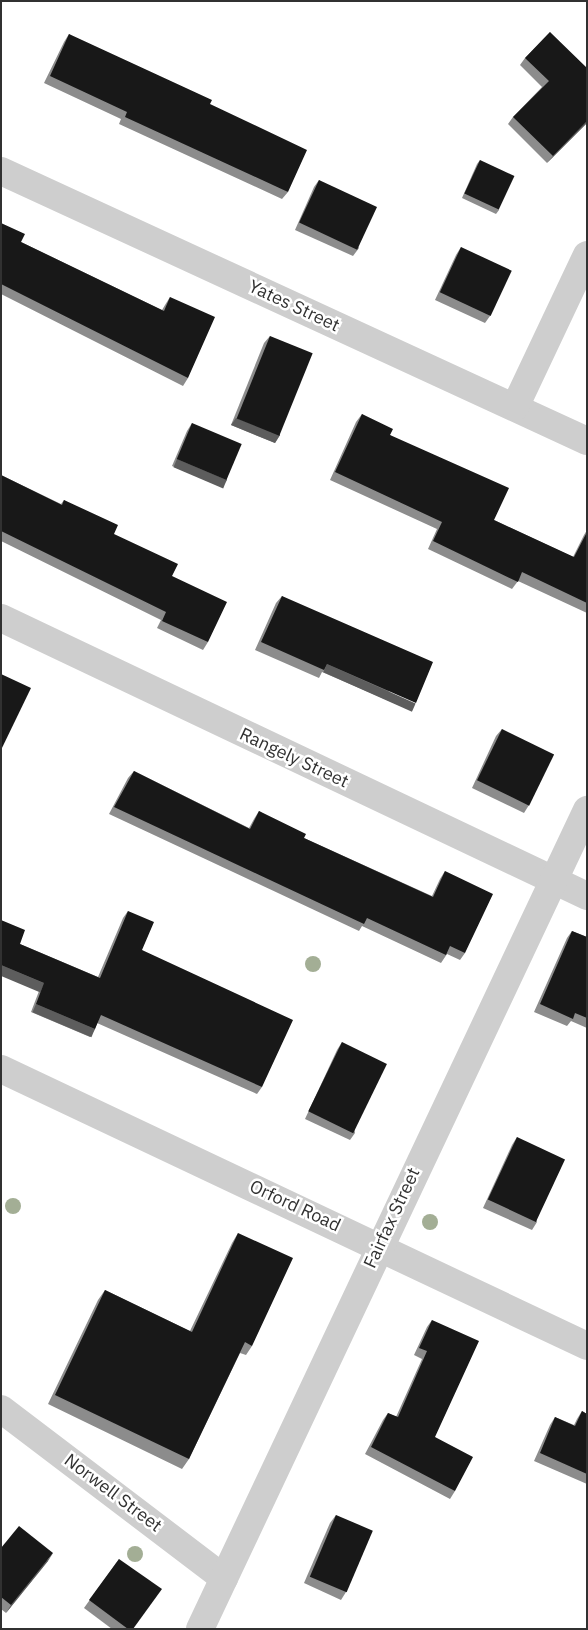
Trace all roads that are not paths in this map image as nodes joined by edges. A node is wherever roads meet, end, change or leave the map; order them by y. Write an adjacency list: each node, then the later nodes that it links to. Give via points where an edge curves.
1 (1, 171): 3 (street, Yates Street)
2 (587, 255): 3 (street)
3 (515, 407): 4 (street, Yates Street)
4 (587, 441)
5 (1, 618): 7 (street, Rangely Street)
6 (587, 810): 7 (street, Fairfax Street)
7 (551, 880): 8 (street, Rangely Street); 10 (street, Fairfax Street)
8 (587, 896)
9 (1, 1069): 10 (street, Orford Road)
10 (379, 1245): 11 (street, Orford Road); 13 (street, Fairfax Street)
11 (587, 1346)
12 (1, 1408): 13 (street, Norwell Street)
13 (224, 1578): 14 (street, Fairfax Street)
14 (200, 1629)

